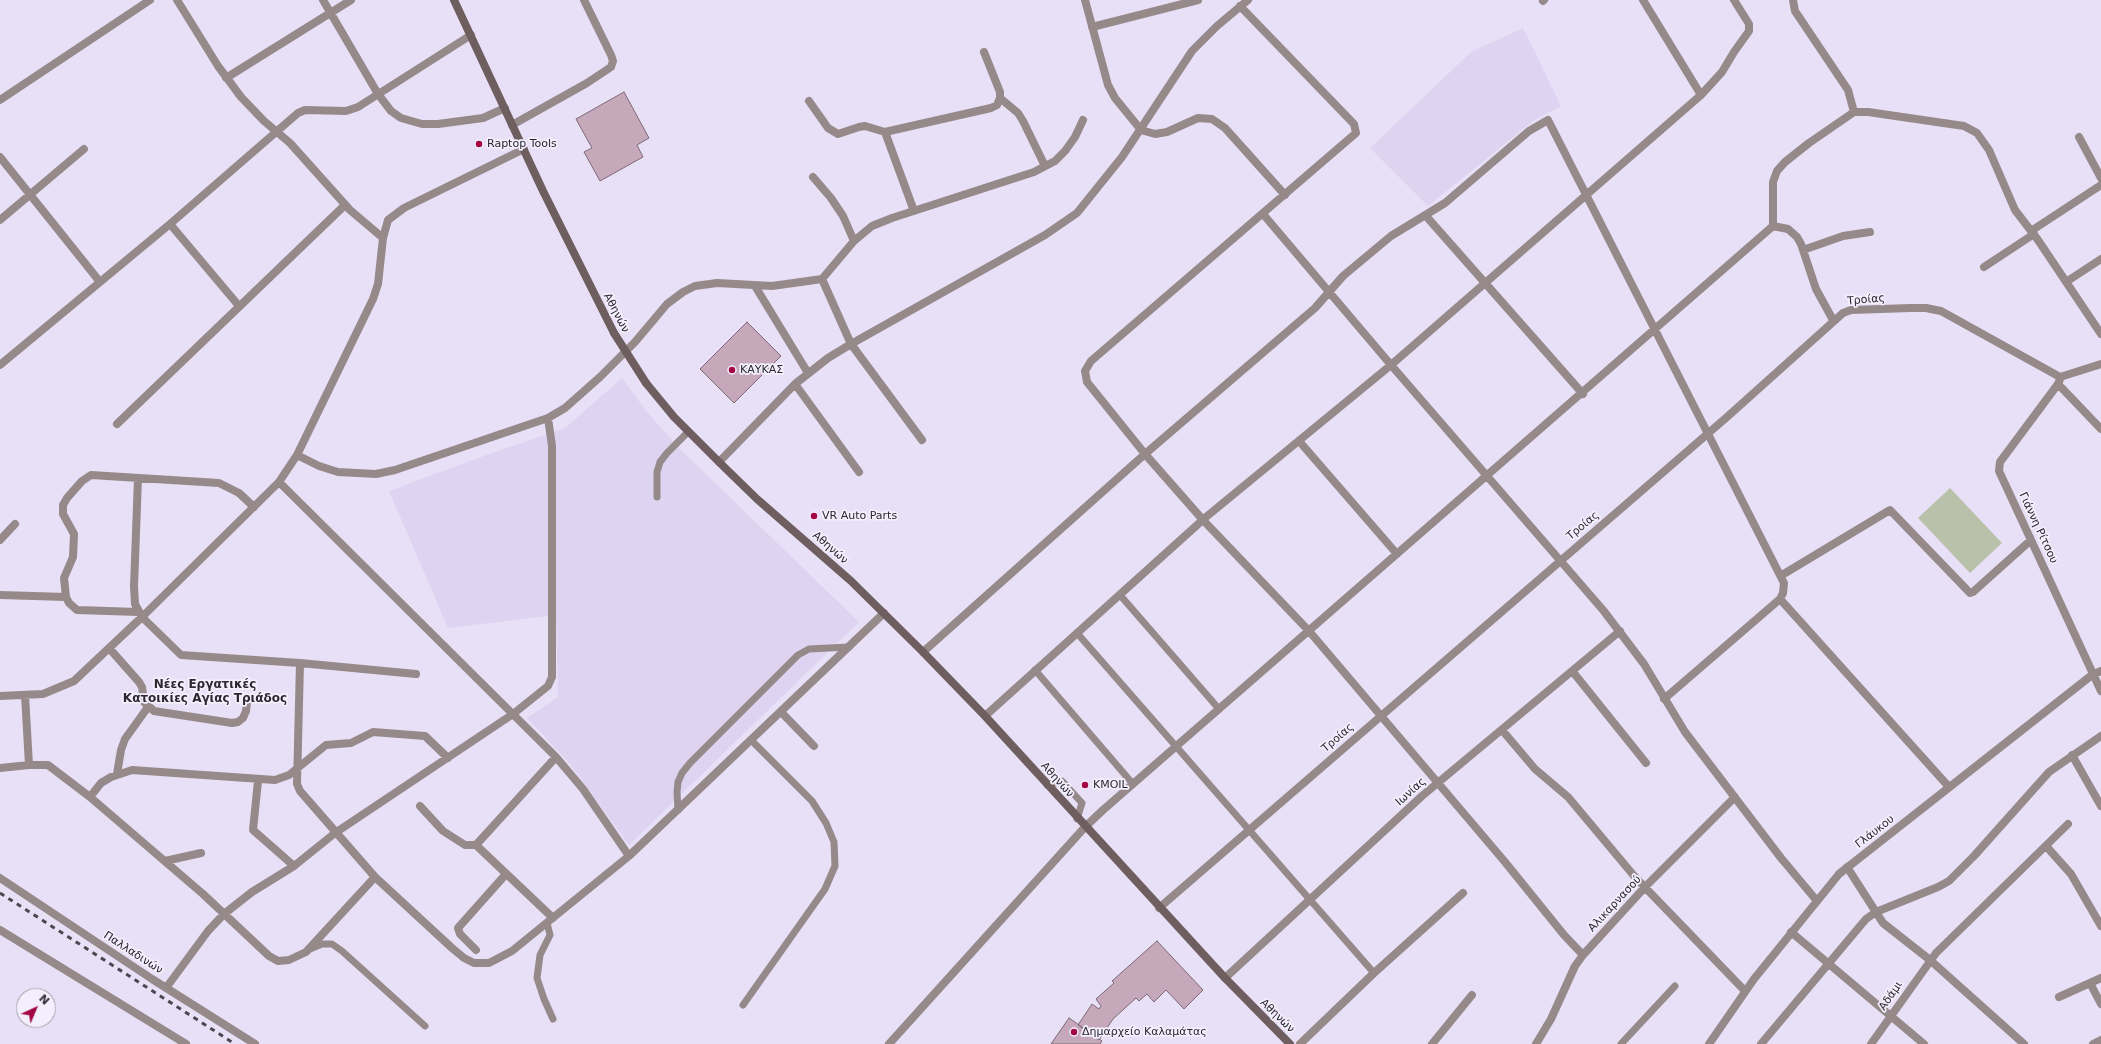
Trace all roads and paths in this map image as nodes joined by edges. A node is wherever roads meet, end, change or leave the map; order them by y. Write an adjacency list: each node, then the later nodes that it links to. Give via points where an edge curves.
1 (150, 0): 22 (street)
2 (177, 0): 18 (street)
3 (323, 0): 14 (street)
4 (351, 0): 14 (street)
5 (454, 0): 16 (main road, Αθηνών)
6 (584, 0): 27 (street, via 611,55 611,67)
7 (1085, 0): 15 (street)
8 (1198, 0): 15 (street)
9 (1248, 0): 13 (street)
10 (1642, 0): 20 (street)
11 (1734, 0): 20 (street, via 1749,24 1749,31 1722,72)
12 (1793, 0): 25 (street, via 1795,11 1848,90)
13 (1240, 6): 28 (street, via 1192,51); 41 (street, via 1354,124 1355,128 1356,133 1349,141)
14 (331, 12): 18 (street); 19 (street)
15 (1092, 27): 28 (street, via 1110,91)
16 (471, 35): 19 (street); 24 (main road, Αθηνών)
17 (984, 52): 21 (street)
18 (226, 78): 29 (street, via 252,109)
19 (378, 94): 24 (street, via 396,115 406,121 422,124 483,118); 29 (street, via 358,107 346,111 302,111)
20 (1701, 95): 40 (street)
21 (1000, 98): 30 (street, via 991,108); 35 (street, via 1018,113)
22 (0, 100)
23 (810, 101): 30 (street, via 832,132 843,133 865,126)
24 (504, 108): 27 (main road, Αθηνών)
25 (1854, 112): 48 (street, via 1809,143 1777,171 1773,182); 50 (street, via 1973,129 1986,143 2012,204)
26 (1083, 120): 35 (street, via 1075,138 1065,151)
27 (512, 125): 33 (main road, Αθηνών)
28 (1141, 130): 41 (street, via 1155,134 1167,132 1198,118 1212,119 1225,128); 66 (street, via 1089,200 1068,220 1045,236)
29 (276, 131): 42 (street, via 290,143); 47 (street)
30 (885, 132): 43 (street)
31 (2079, 137): 37 (street)
32 (84, 149): 39 (street)
33 (524, 149): 51 (street, via 400,210 388,220); 77 (main road, Αθηνών, bridge, via 614,333 646,383)
34 (0, 157): 39 (street)
35 (1045, 166): 43 (street)
36 (813, 177): 52 (street, via 843,216)
37 (2101, 178)
38 (2101, 185): 50 (street)
39 (29, 194): 46 (street); 57 (street)
40 (1585, 194): 45 (street, via 1548,120 1529,131 1445,203); 59 (street); 64 (street)
41 (1286, 195): 44 (street)
42 (345, 205): 51 (street); 62 (street)
43 (914, 211): 52 (street, via 872,226)
44 (1263, 214): 61 (street); 81 (street, via 1091,361 1085,371 1087,382)
45 (1426, 216): 59 (street); 61 (street, via 1391,236 1343,276)
46 (0, 220)
47 (170, 224): 57 (street); 62 (street)
48 (1773, 226): 53 (street, via 1792,231); 64 (street)
49 (1870, 232): 53 (street, via 1843,236)
50 (2032, 232): 55 (street); 58 (street)
51 (383, 238): 82 (street, via 378,284 373,300)
52 (854, 241): 56 (street)
53 (1803, 250): 63 (street, via 1816,289)
54 (2101, 259): 58 (street)
55 (1984, 267)
56 (822, 279): 60 (street); 66 (street)
57 (100, 282): 68 (street)
58 (2066, 282): 65 (street)
59 (1485, 283): 69 (street); 73 (street)
60 (755, 286): 70 (street); 74 (street, via 717,282 695,286 683,292 667,304 635,342 600,377 565,408)
61 (1330, 291): 69 (street); 81 (street, via 1315,308)
62 (239, 306): 75 (street)
63 (1833, 320): 71 (street, Τροίας, via 1851,310 1935,310 1950,316); 78 (street, Τροίας)
64 (1654, 330): 73 (street); 78 (street)
65 (2101, 334)
66 (851, 344): 70 (street); 79 (street)
67 (2101, 364): 71 (street)
68 (0, 365)
69 (1391, 365): 80 (street); 85 (street)
70 (808, 373): 72 (street)
71 (2059, 381): 76 (street, Τροίας); 93 (street, Γιάννη Ρίτσου, via 1998,466)
72 (796, 384): 83 (street); 84 (street)
73 (1582, 394): 85 (street)
74 (548, 418): 82 (street, via 395,470 376,474 338,472); 123 (street, via 552,446 552,677 545,690)
75 (117, 424)
76 (2101, 429)
77 (688, 432): 83 (main road, Αθηνών); 88 (lane, via 660,462 657,472)
78 (1709, 433): 95 (street, Τροίας); 96 (street)
79 (922, 440)
80 (1299, 441): 90 (street); 94 (street)
81 (1145, 454): 90 (street); 108 (street)
82 (297, 455): 87 (street)
83 (718, 462): 101 (main road, Αθηνών)
84 (859, 472)
85 (1487, 477): 94 (street); 95 (street)
86 (138, 478): 89 (street, via 219,483 239,493); 99 (street, via 91,475 65,500 63,514 74,534 73,557 64,578); 102 (street, via 134,586 135,604)
87 (279, 482): 89 (street); 123 (street)
88 (657, 497)
89 (254, 507): 102 (street)
90 (1203, 520): 98 (street); 103 (street)
91 (15, 524): 92 (street)
92 (0, 540)
93 (2031, 540): 96 (street, via 1970,593 1890,510); 114 (street, Γιάννη Ρίτσου)
94 (1397, 554): 103 (street)
95 (1560, 560): 104 (street); 125 (street, Τροίας)
96 (1782, 576): 100 (street, via 1784,586)
97 (0, 595): 99 (street)
98 (1120, 595): 105 (street); 121 (lane)
99 (66, 597): 102 (street, via 68,603 77,610)
100 (1780, 599): 118 (street); 143 (street)
101 (884, 613): 106 (street); 108 (main road, Αθηνών)
102 (140, 614): 107 (street); 109 (street, via 184,656)
103 (1309, 631): 121 (street); 125 (street)
104 (1620, 631): 112 (street, Ιωνίας); 118 (street, via 1644,664)
105 (1077, 633): 110 (street); 130 (lane)
106 (849, 647): 122 (street); 148 (lane, via 809,649 798,656 682,773 678,782)
107 (109, 648): 116 (street, via 74,680 43,694); 120 (street, via 139,682 144,702)
108 (924, 652): 124 (main road, Αθηνών)
109 (300, 663): 113 (street); 136 (street)
110 (1036, 670): 124 (street); 141 (lane)
111 (2101, 671): 114 (street, Γλάυκου)
112 (1573, 672): 126 (street, Ιωνίας); 134 (street)
113 (416, 674)
114 (2092, 674): 115 (street, Γιάννη Ρίτσου); 143 (street, Γλάυκου)
115 (2101, 691)
116 (25, 695): 117 (street); 135 (street)
117 (0, 696)
118 (1664, 699): 145 (street)
119 (247, 701): 120 (street, via 243,718 232,723 162,714)
120 (148, 707): 138 (street, via 125,739 120,750)
121 (1219, 709): 130 (street)
122 (782, 713): 128 (street); 129 (street)
123 (514, 714): 132 (street); 133 (street)
124 (984, 716): 142 (main road, Αθηνών)
125 (1381, 716): 140 (street); 152 (street, Τροίας)
126 (1502, 730): 140 (street, Ιωνίας); 164 (street, via 1535,769 1568,797)
127 (2101, 736): 131 (street)
128 (752, 741): 148 (street); 190 (lane, via 812,801 834,842 835,866 825,889)
129 (814, 746)
130 (1176, 747): 141 (street); 152 (lane)
131 (2072, 755): 147 (street); 169 (street, via 2039,782 1949,881)
132 (556, 757): 154 (street); 157 (street)
133 (448, 758): 136 (street, via 425,736 373,732 351,743 326,744); 153 (street)
134 (1646, 763)
135 (29, 765): 137 (street); 144 (street, via 48,766)
136 (298, 767): 139 (street, via 282,778); 153 (street, via 300,791)
137 (0, 768)
138 (117, 774): 139 (street, via 132,770); 144 (street, via 101,783)
139 (258, 781): 159 (street, via 253,830)
140 (1437, 783): 166 (street, Ιωνίας); 177 (street)
141 (1133, 784): 151 (street)
142 (1047, 785): 149 (main road, Αθηνών); 149 (lane, via 1062,781 1082,803)
143 (1949, 787): 160 (street, Γλάυκου)
144 (90, 797): 158 (street)
145 (1735, 797): 164 (street, Αλικαρνασού); 167 (street)
146 (420, 806): 154 (street, via 444,832 465,845)
147 (2101, 806)
148 (678, 810): 157 (street)
149 (1077, 819): 151 (main road, Αθηνών)
150 (2068, 824): 155 (street, Αδάμι)
151 (1085, 827): 168 (main road, Αθηνών); 198 (street)
152 (1248, 830): 166 (lane); 168 (street, Τροίας)
153 (335, 833): 159 (street); 162 (street)
154 (476, 845): 161 (street)
155 (2046, 846): 172 (street, via 2070,874); 178 (street, Αδάμι)
156 (201, 853): 158 (street)
157 (629, 856): 171 (street)
158 (165, 861): 170 (street)
159 (294, 866): 170 (street, via 252,892)
160 (1848, 867): 167 (street, Γλάυκου, via 1837,876); 169 (street)
161 (506, 874): 171 (street); 176 (street, via 458,928 460,934)
162 (375, 877): 171 (street, via 452,948 474,963 489,964); 175 (street)
163 (0, 878): 185 (street, Παλλαδινών)
164 (1645, 887): 177 (street, Αλικαρνασού); 186 (street)
165 (1463, 893): 180 (street)
166 (1309, 899): 180 (lane); 181 (street, Ιωνίας)
167 (1817, 901): 174 (street, Γλάυκου)
168 (1159, 908): 181 (main road, Αθηνών)
169 (1876, 912): 178 (street, via 1885,924); 179 (street, via 1863,922)
170 (224, 914): 175 (street, via 269,956 278,961 296,958); 185 (street, via 208,931)
171 (550, 920): 192 (lane, via 550,935 540,955 537,978)
172 (2101, 926)
173 (0, 930): 196 (street)
174 (1791, 932): 179 (street); 186 (street, Γλάυκου)
175 (310, 948): 193 (lane, via 332,944)
176 (476, 950)
177 (1583, 955): 202 (street, Αλικαρνασού)
178 (1930, 960): 191 (street, Αδάμι); 207 (street)
179 (1828, 962): 191 (street); 195 (street)
180 (1374, 973): 200 (street)
181 (1224, 978): 199 (main road, Αθηνών)
182 (2101, 978): 183 (street)
183 (2090, 983): 188 (street); 189 (street)
184 (1674, 986): 203 (lane)
185 (166, 988): 197 (street, Παλλαδινών)
186 (1745, 991): 204 (street, Γλάυκου)
187 (1472, 995): 201 (street)
188 (2059, 997)
189 (2101, 1004)
190 (742, 1005)
191 (1891, 1015): 205 (street, Αδάμι); 206 (street)
192 (553, 1019)
193 (425, 1026)
194 (2101, 1040): 208 (street)
195 (1763, 1043)
196 (186, 1044)
197 (255, 1044)
198 (889, 1044)
199 (1290, 1044)
200 (1300, 1044)
201 (1432, 1044)
202 (1536, 1044)
203 (1621, 1044)
204 (1709, 1044)
205 (1871, 1044)
206 (1924, 1044)
207 (2024, 1044)
208 (2093, 1044)

